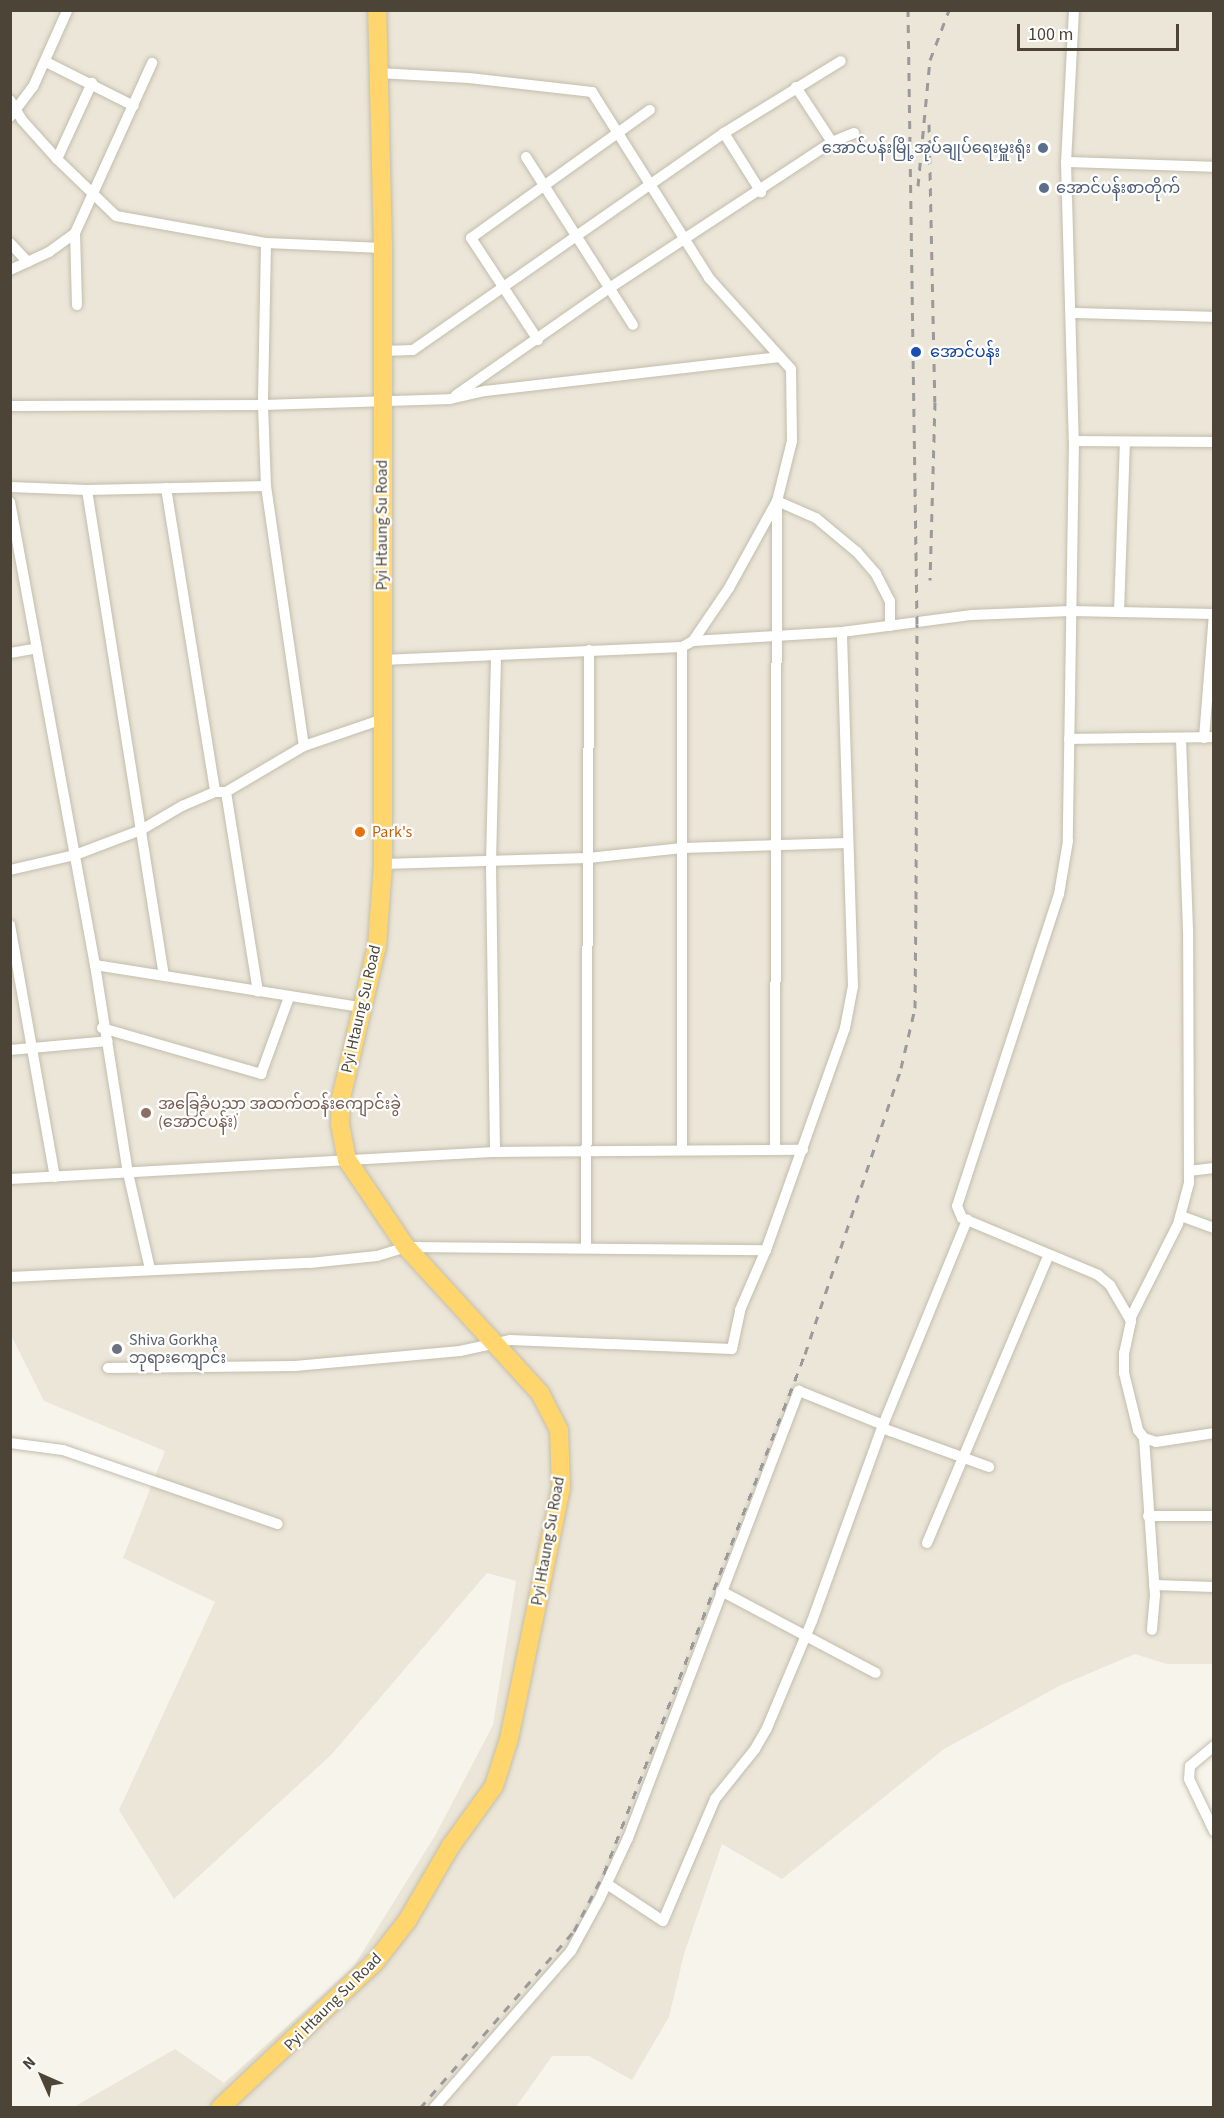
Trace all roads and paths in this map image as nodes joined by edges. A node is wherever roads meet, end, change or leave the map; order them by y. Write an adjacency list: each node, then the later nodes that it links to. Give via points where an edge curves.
1 (377, 10): 7 (highway, Pyi Htaung Su Road)
2 (1074, 10): 20 (street)
3 (67, 11): 5 (street)
4 (842, 61): 9 (street)
5 (46, 62): 8 (street); 13 (street)
6 (152, 63): 11 (street)
7 (378, 73): 16 (street, via 469,78 592,92); 31 (highway, Pyi Htaung Su Road)
8 (92, 82): 11 (street); 19 (street)
9 (796, 87): 14 (street); 17 (street)
10 (10, 100): 13 (street)
11 (134, 106): 25 (street)
12 (650, 110): 16 (street)
13 (14, 114): 19 (street)
14 (724, 133): 23 (street); 24 (street)
15 (854, 133): 17 (street)
16 (616, 135): 22 (street); 23 (street)
17 (832, 142): 24 (street)
18 (526, 157): 22 (street)
19 (57, 159): 25 (street)
20 (1066, 162): 21 (street); 37 (street)
21 (1214, 167)
22 (544, 188): 27 (street); 35 (street, via 471,238)
23 (650, 188): 27 (street); 28 (street)
24 (761, 192): 28 (street)
25 (95, 194): 26 (street); 30 (street, via 116,216)
26 (75, 233): 32 (street); 36 (street)
27 (577, 237): 34 (street); 35 (street)
28 (684, 239): 34 (street); 42 (street, via 709,278)
29 (10, 243): 32 (street)
30 (266, 243): 31 (street); 46 (street)
31 (383, 248): 41 (highway, Pyi Htaung Su Road)
32 (28, 262): 33 (street)
33 (10, 270)
34 (608, 289): 39 (street); 40 (street)
35 (502, 290): 40 (street); 41 (street, via 413,350)
36 (77, 305)
37 (1072, 313): 38 (street); 47 (street)
38 (1214, 317)
39 (633, 325)
40 (538, 339): 43 (street)
41 (382, 351): 44 (highway, Pyi Htaung Su Road)
42 (779, 357): 43 (street); 54 (street, via 791,369 792,441)
43 (450, 399): 44 (street)
44 (381, 400): 46 (street); 68 (highway, Pyi Htaung Su Road)
45 (10, 405): 46 (street)
46 (263, 405): 50 (street)
47 (1074, 441): 49 (street); 56 (street)
48 (1214, 442): 49 (street)
49 (1125, 444): 57 (street)
50 (266, 486): 52 (street); 73 (street)
51 (10, 488): 53 (street)
52 (166, 488): 53 (street); 74 (street)
53 (87, 490): 75 (street)
54 (777, 501): 59 (street, via 816,518 857,552 876,574 890,601); 61 (street); 62 (street, via 729,588)
55 (10, 502): 64 (street)
56 (1071, 611): 57 (street); 59 (street, via 972,615); 72 (street)
57 (1119, 612): 58 (street)
58 (1214, 614): 70 (street)
59 (890, 626): 60 (street)
60 (842, 632): 61 (street); 76 (street)
61 (777, 638): 62 (street); 77 (street)
62 (693, 641): 63 (street)
63 (682, 647): 65 (street); 78 (street)
64 (37, 648): 66 (street); 79 (street)
65 (589, 650): 67 (street); 80 (street)
66 (10, 653)
67 (495, 655): 68 (street); 81 (street)
68 (382, 660): 69 (highway, Pyi Htaung Su Road)
69 (383, 719): 73 (street); 82 (highway, Pyi Htaung Su Road)
70 (1209, 737): 71 (street)
71 (1181, 738): 72 (street); 101 (street, via 1188,930)
72 (1069, 739): 106 (street, via 1068,841 1059,894 957,1206)
73 (304, 746): 74 (street)
74 (220, 792): 75 (street); 87 (street)
75 (141, 830): 79 (street); 86 (street)
76 (849, 843): 77 (street); 97 (street, via 853,986 845,1028)
77 (778, 845): 78 (street); 94 (street)
78 (682, 848): 80 (street); 96 (street)
79 (75, 855): 83 (street); 85 (street)
80 (588, 858): 81 (street); 95 (street)
81 (491, 862): 82 (street); 98 (street)
82 (383, 864): 89 (highway, Pyi Htaung Su Road, via 377,946)
83 (10, 870)
84 (10, 925): 92 (street)
85 (95, 965): 86 (street); 90 (street)
86 (164, 974): 87 (street)
87 (258, 991): 88 (street)
88 (289, 998): 89 (street); 90 (street, via 261,1074)
89 (361, 1007): 99 (highway, Pyi Htaung Su Road, via 341,1098 340,1125)
90 (102, 1028): 91 (street)
91 (108, 1041): 92 (street); 102 (street)
92 (33, 1049): 93 (street); 103 (street)
93 (10, 1050)
94 (775, 1149): 96 (street); 97 (street)
95 (588, 1150): 96 (street); 98 (street); 109 (street)
96 (682, 1150)
97 (803, 1150): 110 (street)
98 (495, 1152): 99 (street)
99 (347, 1160): 102 (street); 108 (highway, Pyi Htaung Su Road)
100 (1214, 1168): 101 (street)
101 (1189, 1171): 105 (street)
102 (128, 1173): 103 (street); 112 (street)
103 (55, 1177): 104 (street)
104 (10, 1179)
105 (1181, 1216): 107 (street); 114 (street)
106 (967, 1220): 111 (street); 117 (street)
107 (1214, 1228)
108 (406, 1247): 109 (street); 112 (street, via 377,1256 310,1263); 115 (highway, Pyi Htaung Su Road)
109 (586, 1247): 110 (street)
110 (766, 1250): 115 (street, via 740,1310 732,1349 510,1340)
111 (1048, 1256): 114 (street, via 1104,1280); 121 (street)
112 (150, 1269): 113 (street)
113 (10, 1277)
114 (1130, 1319): 119 (street, via 1124,1374 1138,1430)
115 (494, 1346): 116 (street, via 295,1366); 136 (highway, Pyi Htaung Su Road, via 540,1393 559,1430 562,1454 561,1487 542,1584 509,1739 494,1786 450,1847 407,1921 375,1962)
116 (108, 1368)
117 (883, 1426): 121 (street); 129 (street, via 799,1391); 131 (street)
118 (1214, 1433): 119 (street, via 1156,1442)
119 (1144, 1438): 123 (street)
120 (10, 1443): 125 (street, via 63,1450)
121 (962, 1456): 122 (street); 126 (street)
122 (989, 1467)
123 (1148, 1516): 124 (street); 127 (street)
124 (1214, 1516)
125 (278, 1524)
126 (927, 1543)
127 (1154, 1585): 128 (street); 130 (street)
128 (1214, 1587)
129 (721, 1591): 131 (street); 135 (street)
130 (1152, 1630)
131 (807, 1634): 132 (street); 135 (street, via 767,1728 715,1799 663,1921)
132 (876, 1673)
133 (1214, 1746): 134 (street, via 1190,1766 1188,1779)
134 (1214, 1831)
135 (607, 1884): 137 (street, via 571,1951)
136 (220, 2108)
137 (434, 2108)

